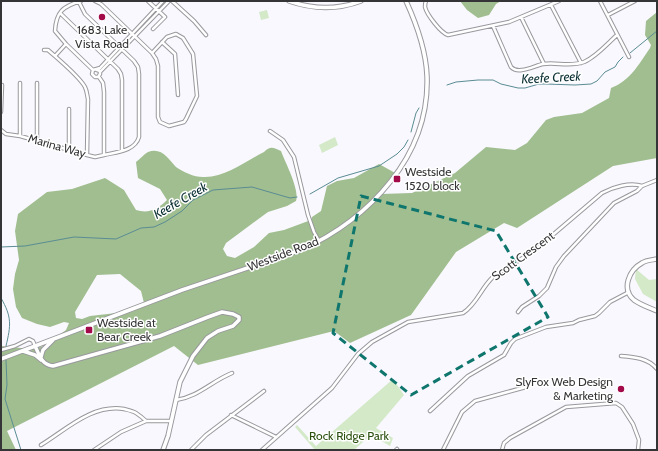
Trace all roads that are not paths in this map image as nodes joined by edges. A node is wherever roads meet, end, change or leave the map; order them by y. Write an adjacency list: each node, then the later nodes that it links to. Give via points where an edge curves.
1 (80, 1): 17 (street, via 68,5); 27 (street, via 85,14)
2 (95, 1): 14 (street)
3 (148, 1): 16 (street)
4 (163, 1): 16 (street)
5 (169, 1): 16 (street)
6 (172, 1): 23 (street)
7 (289, 1): 8 (main road, via 321,8 341,7)
8 (361, 1)
9 (406, 1): 55 (main road, Westside Road, via 421,41 427,78 424,114 418,136 407,158 381,194 351,221)
10 (426, 1): 20 (street, via 425,8 442,32 448,35)
11 (559, 1): 15 (street)
12 (600, 1): 18 (street)
13 (635, 1): 18 (street)
14 (100, 2): 22 (street)
15 (551, 5): 19 (street); 33 (street)
16 (158, 9): 21 (street, via 165,18); 22 (street)
17 (60, 13): 26 (street, via 55,31); 32 (street)
18 (608, 15): 24 (street)
19 (521, 17): 20 (street); 34 (street)
20 (493, 26): 34 (street, via 514,70)
21 (153, 29)
22 (134, 35): 27 (street); 29 (street)
23 (206, 35)
24 (617, 35): 31 (street); 33 (street, via 591,58)
25 (162, 42): 29 (street); 29 (street, via 176,34 183,38 194,58 196,96 184,122 170,126 160,122 158,66); 42 (street, via 175,54)
26 (66, 44): 30 (street); 35 (street)
27 (120, 48): 32 (street); 50 (street, via 134,61 139,74 138,142)
28 (44, 50): 30 (street, via 48,50)
29 (152, 53)
30 (54, 56): 51 (street, via 81,82 86,92)
31 (629, 57)
32 (109, 60): 36 (street); 37 (street); 50 (street, via 121,74 122,80)
33 (581, 63): 34 (street)
34 (544, 64)
35 (93, 70): 36 (street); 38 (street, via 93,77)
36 (97, 70): 37 (street)
37 (100, 73): 38 (street)
38 (99, 77): 52 (street, Marina Way, via 104,92)
39 (20, 83): 47 (street)
40 (37, 83): 48 (street)
41 (2, 85): 44 (street)
42 (178, 95)
43 (69, 109): 49 (street)
44 (1, 112)
45 (2, 131): 47 (street, Marina Way)
46 (270, 131): 55 (street, via 283,140 294,157 308,215)
47 (20, 136): 48 (street, Marina Way)
48 (37, 141): 49 (street, Marina Way)
49 (69, 150): 51 (street, Marina Way)
50 (122, 150): 52 (street)
51 (87, 155): 52 (street, Marina Way)
52 (104, 155)
53 (657, 180): 54 (street)
54 (642, 186): 59 (street, via 614,203 564,256 547,288); 76 (street, Scott Crescent, via 635,184 608,189 602,193 535,250 493,277 463,313 408,322 372,342 358,354 332,388)
55 (319, 241): 60 (main road, Westside Road, via 301,250 182,290)
56 (657, 259): 57 (main road, via 643,262 630,273)
57 (629, 292): 58 (main road, via 634,299); 72 (street, via 610,302 595,316 573,323 546,327 515,339 504,355 468,376)
58 (657, 311)
59 (518, 312)
60 (55, 338): 61 (main road, Westside Road); 66 (main road, via 43,350)
61 (36, 346): 62 (street, via 29,339); 63 (main road, Westside Road); 66 (main road)
62 (1, 350)
63 (22, 351): 65 (main road, Westside Road); 66 (main road)
64 (621, 356): 67 (street, via 644,360 652,363)
65 (1, 359)
66 (42, 360): 71 (main road, via 46,365 53,366 160,336 222,312 238,317 238,322 233,326 218,331 201,344 180,382)
67 (657, 369)
68 (232, 373): 71 (street, via 194,395)
69 (526, 387): 82 (street, via 474,401 462,412)
70 (264, 390): 73 (street)
71 (176, 400): 75 (main road)
72 (430, 411)
73 (231, 415): 76 (street); 80 (street)
74 (146, 421): 75 (street); 77 (street, via 136,413 126,410 102,409 84,417); 78 (street, via 121,432)
75 (171, 421): 79 (main road)
76 (276, 437): 81 (street, Scott Crescent)
77 (41, 444)
78 (94, 450)
79 (163, 450)
80 (191, 450)
81 (262, 450)
82 (443, 450)
83 (502, 450): 84 (street, via 504,443 510,438 566,407 616,403 622,406 632,424 639,440)
84 (638, 450)

